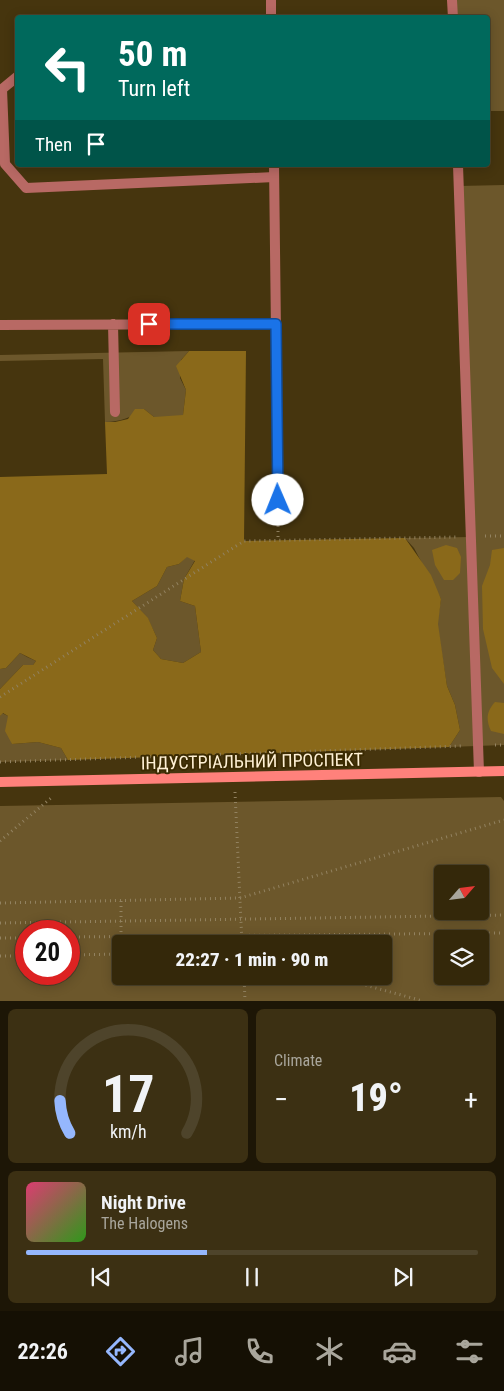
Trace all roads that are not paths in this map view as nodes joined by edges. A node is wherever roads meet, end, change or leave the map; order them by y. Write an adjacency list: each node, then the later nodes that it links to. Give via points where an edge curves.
1 (271, 0): 3 (lane)
2 (452, 0): 4 (lane)
3 (271, 15)
4 (453, 15)
5 (15, 78): 6 (lane, via 2,89)
6 (2, 126): 9 (lane, via 5,164 26,188)
7 (274, 167): 9 (lane)
8 (458, 167): 16 (lane)
9 (274, 177): 11 (lane)
10 (113, 324): 11 (lane); 12 (lane); 13 (lane)
11 (276, 324): 14 (lane)
12 (0, 325)
13 (115, 412)
14 (278, 500)
15 (504, 771): 16 (street, ІНДУСТРІАЛЬНИЙ ПРОСПЕКТ)
16 (480, 772): 17 (street, ІНДУСТРІАЛЬНИЙ ПРОСПЕКТ)
17 (0, 782)

